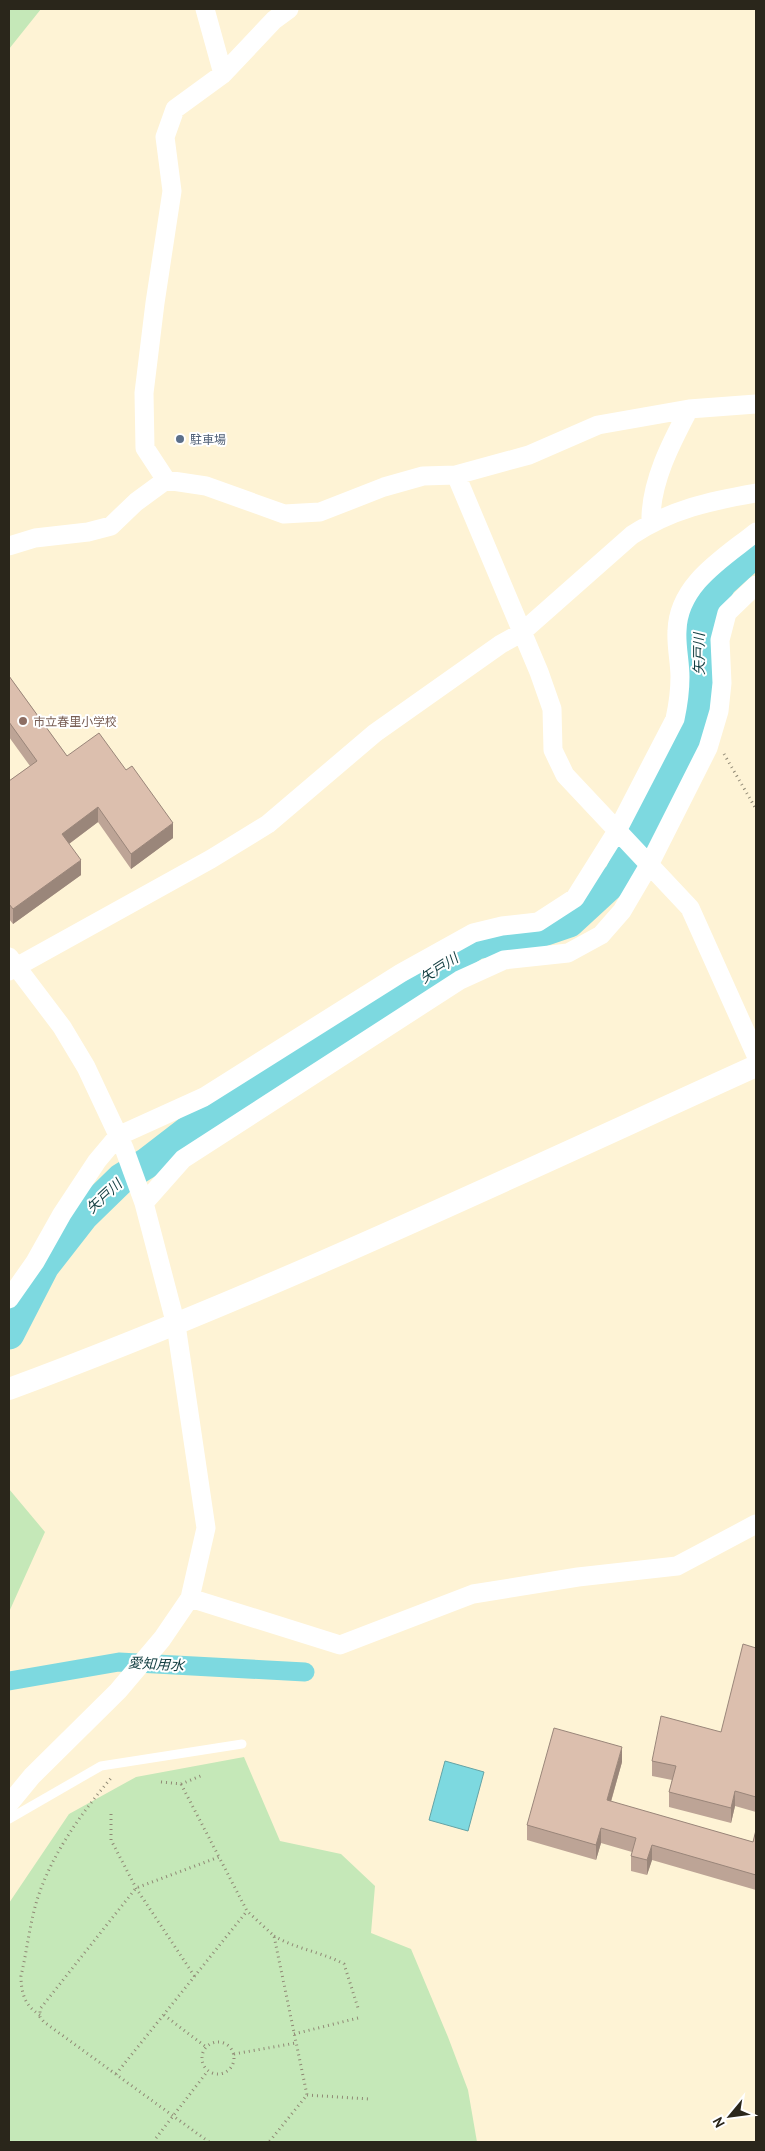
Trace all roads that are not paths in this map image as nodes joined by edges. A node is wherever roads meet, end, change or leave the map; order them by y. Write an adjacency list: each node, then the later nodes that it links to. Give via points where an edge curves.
1 (205, 9): 3 (street)
2 (289, 9): 3 (street, via 274,20)
3 (223, 74): 7 (street, via 175,109 165,137 172,191 144,393 146,448)
4 (756, 404): 5 (street)
5 (689, 409): 6 (street, via 598,425 529,455); 9 (street, via 661,472 651,505)
6 (456, 475): 7 (street, via 423,476 320,512 284,514 206,486); 13 (street)
7 (166, 480): 11 (street, via 111,526 35,538)
8 (756, 493): 9 (street, via 681,509)
9 (651, 522): 13 (street)
10 (756, 532): 14 (street, via 699,578 689,592 676,631 680,677 675,719)
11 (9, 546)
12 (756, 585): 15 (street, via 727,613 720,640 722,683 719,711 709,747)
13 (521, 633): 14 (street, via 552,709 553,750 564,775); 16 (street, via 375,733 268,824 210,859)
14 (617, 831): 15 (street); 19 (street, via 575,898 538,922 473,933 401,972 204,1097)
15 (649, 865): 17 (street, via 690,908); 20 (street, via 622,911 601,934 568,953 504,960 460,980 183,1159)
16 (11, 965): 19 (street, via 62,1027 86,1066)
17 (756, 1055)
18 (756, 1066): 22 (street)
19 (121, 1142): 20 (street); 21 (street, via 97,1161)
20 (144, 1203): 22 (street)
21 (9, 1299)
22 (176, 1325): 23 (street); 25 (street, via 206,1528)
23 (9, 1388)
24 (756, 1524): 25 (street, via 677,1566 578,1577 473,1594 340,1645)
25 (190, 1598): 27 (street, via 162,1639 118,1691 32,1776)
26 (242, 1744): 28 (lane, via 101,1766)
27 (9, 1804)
28 (9, 1819)

